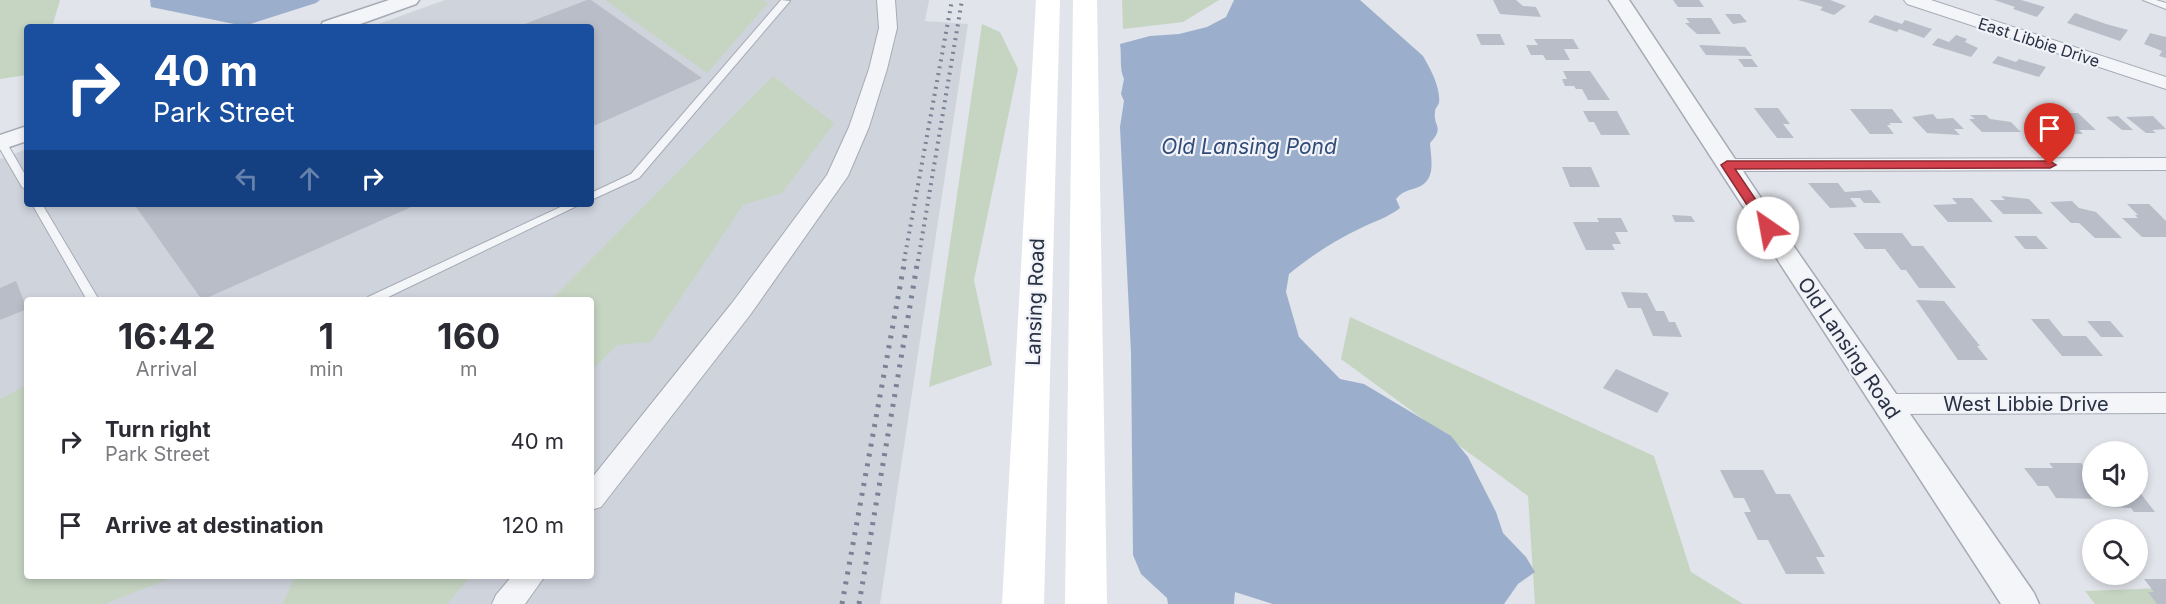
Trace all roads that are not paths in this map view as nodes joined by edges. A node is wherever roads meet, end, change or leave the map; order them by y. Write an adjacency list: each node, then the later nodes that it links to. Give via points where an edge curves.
1 (409, 0): 10 (street)
2 (784, 0): 17 (lane, via 635,176)
3 (886, 0): 24 (street, via 888,28 878,69 859,127 837,176 741,309)
4 (1048, 0): 27 (main road, Lansing Road)
5 (1085, 0): 28 (main road)
6 (1619, 0): 15 (street, Old Lansing Road)
7 (1913, 0): 11 (street, East Libbie Drive)
8 (2148, 0): 9 (lane)
9 (2166, 6)
10 (340, 24)
11 (2166, 83)
12 (24, 134): 13 (street)
13 (1, 142): 16 (lane)
14 (2166, 164): 15 (street)
15 (1727, 165): 23 (street, Old Lansing Road)
16 (24, 182)
17 (594, 196)
18 (39, 207): 20 (lane)
19 (570, 207): 21 (lane)
20 (91, 297)
21 (378, 297)
22 (2166, 403): 23 (street, West Libbie Drive)
23 (1887, 404): 29 (street, Old Lansing Road)
24 (594, 495)
25 (528, 579): 26 (street)
26 (507, 604)
27 (1023, 604)
28 (1086, 604)
29 (2021, 604)

